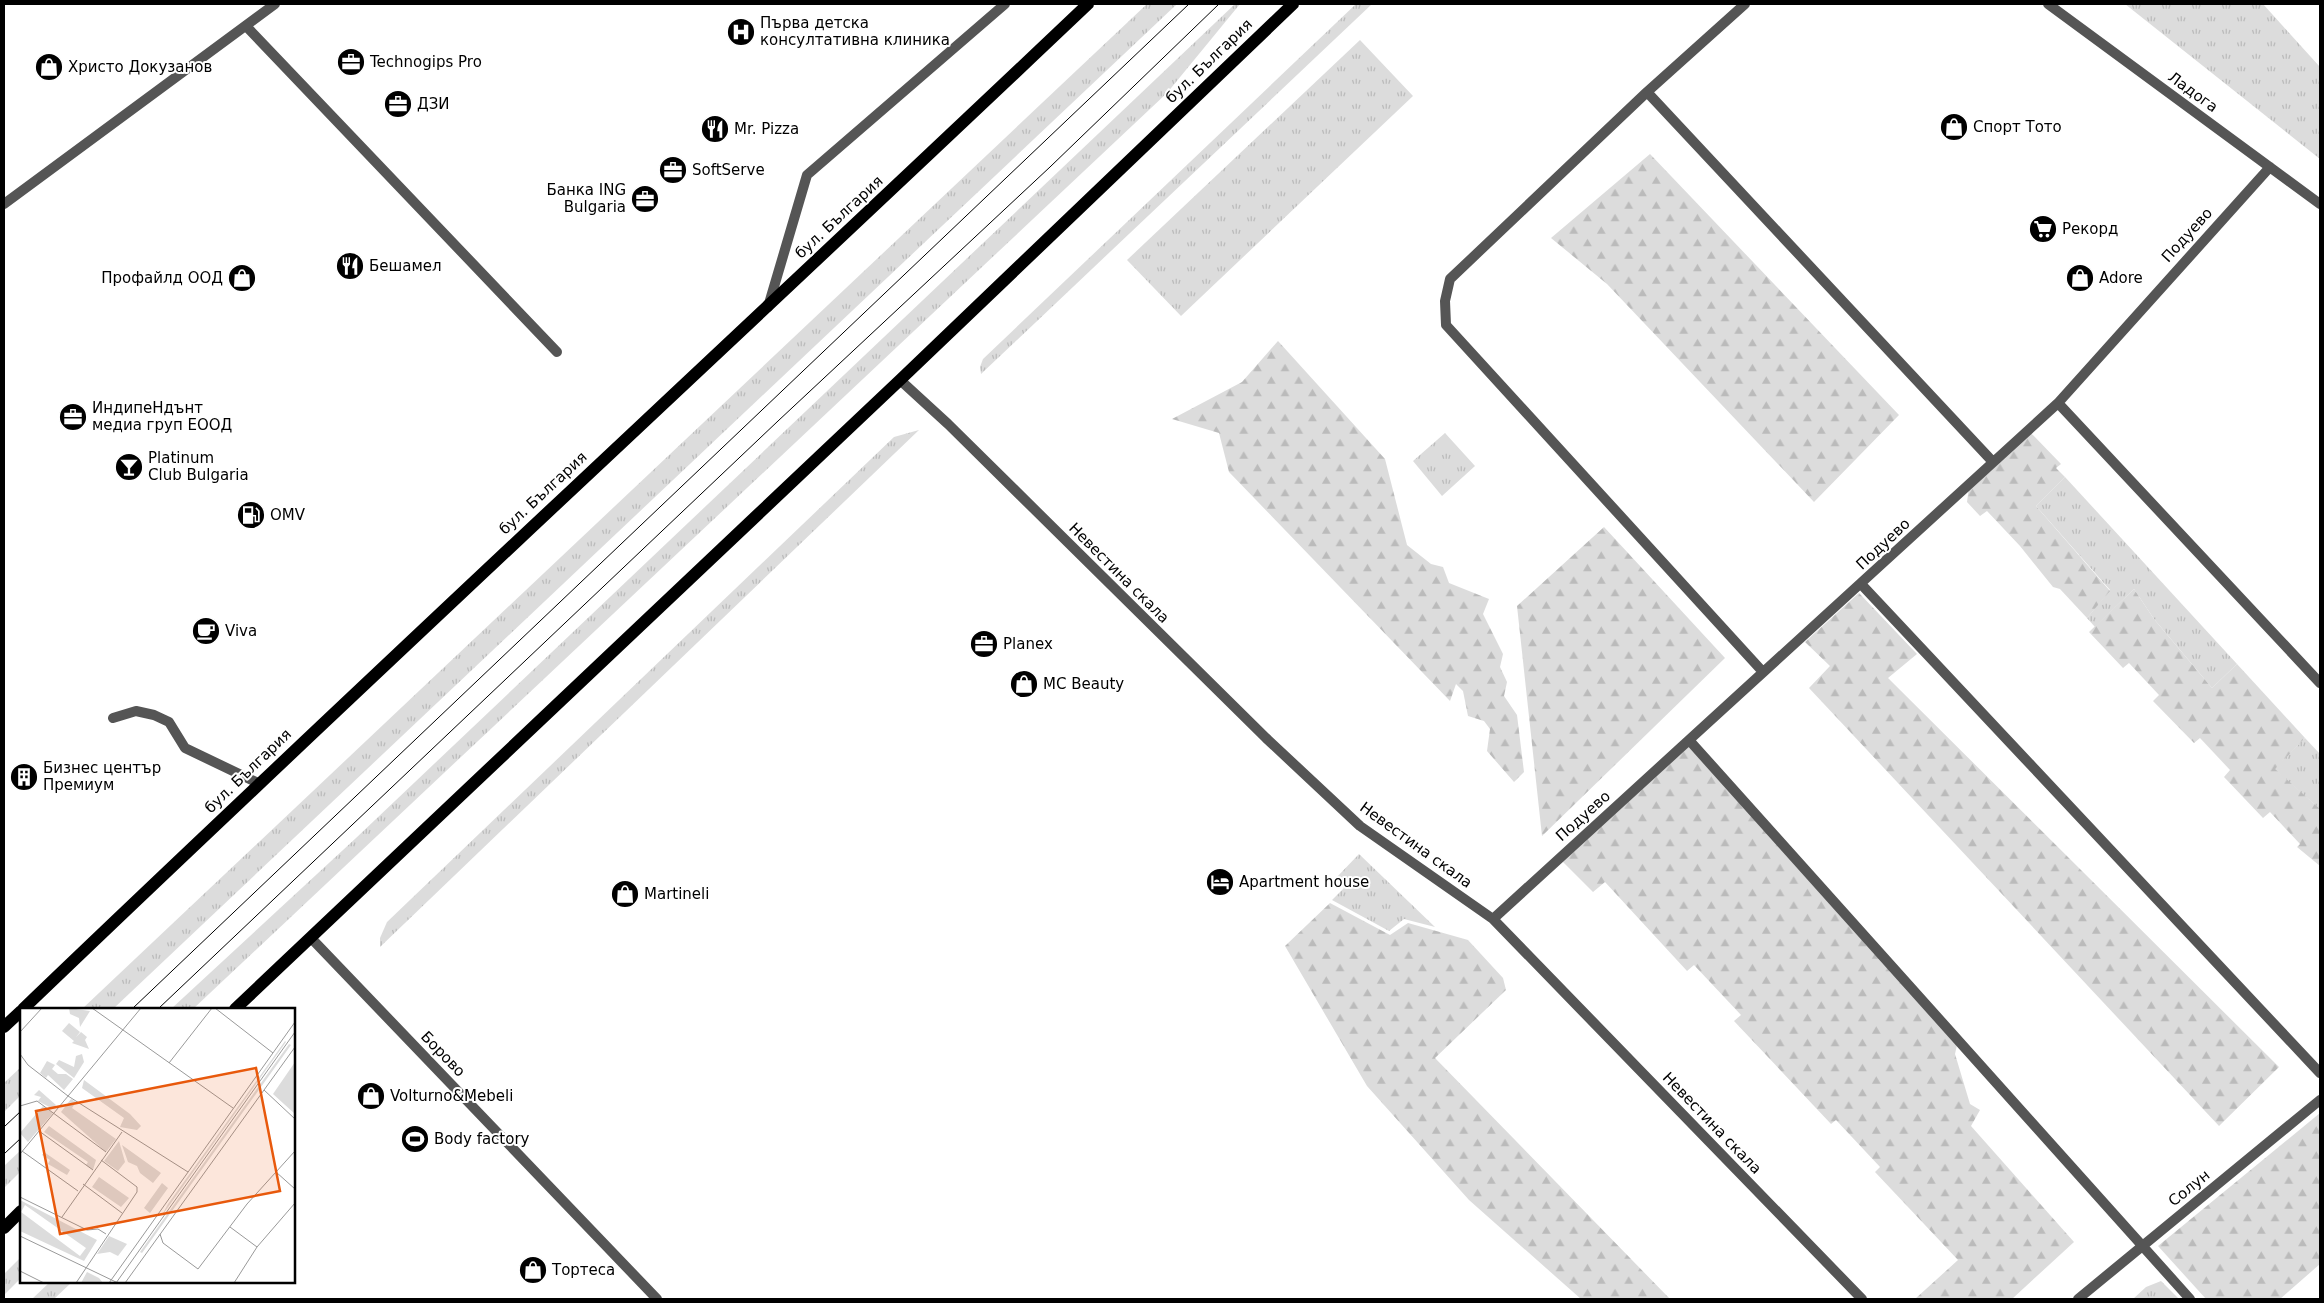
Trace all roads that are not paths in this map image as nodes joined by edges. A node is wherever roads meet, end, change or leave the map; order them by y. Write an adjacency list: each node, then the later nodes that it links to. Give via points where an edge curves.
1 (275, 4): 7 (street)
2 (1005, 4): 12 (street, via 807,176)
3 (1088, 4): 12 (main road, бул. България)
4 (1293, 4): 14 (main road, бул. България)
5 (1745, 4): 8 (street)
6 (2048, 4): 9 (street, Ладога)
7 (246, 26): 10 (street); 13 (street)
8 (1647, 92): 16 (street); 18 (street, via 1450,279 1445,301 1446,325)
9 (2270, 167): 11 (street, Ладога); 15 (street, Подуево)
10 (4, 204)
11 (2320, 204)
12 (767, 308): 22 (main road, бул. България)
13 (556, 352)
14 (900, 380): 23 (street, Невестина скала, via 1360,826); 24 (main road, бул. България)
15 (2058, 403): 16 (street, Подуево); 19 (street)
16 (1994, 462): 17 (street, Подуево)
17 (1861, 584): 18 (street, Подуево); 29 (street)
18 (1763, 672): 21 (street, Подуево)
19 (2320, 683)
20 (113, 718): 22 (street, via 136,711 154,715 169,722 185,748)
21 (1689, 740): 23 (street, Подуево); 33 (street)
22 (258, 783): 25 (main road, бул. България)
23 (1493, 919): 35 (street, Невестина скала)
24 (310, 938): 26 (main road, бул. България); 34 (street, Борово)
25 (24, 1008)
26 (236, 1008)
27 (20, 1012): 28 (main road, бул. България)
28 (4, 1028)
29 (2320, 1073)
30 (2320, 1100): 33 (street, Солун)
31 (20, 1212): 32 (main road)
32 (4, 1228)
33 (2140, 1247): 36 (street, Солун); 37 (street)
34 (657, 1299)
35 (1862, 1299)
36 (2078, 1299)
37 (2190, 1299)

